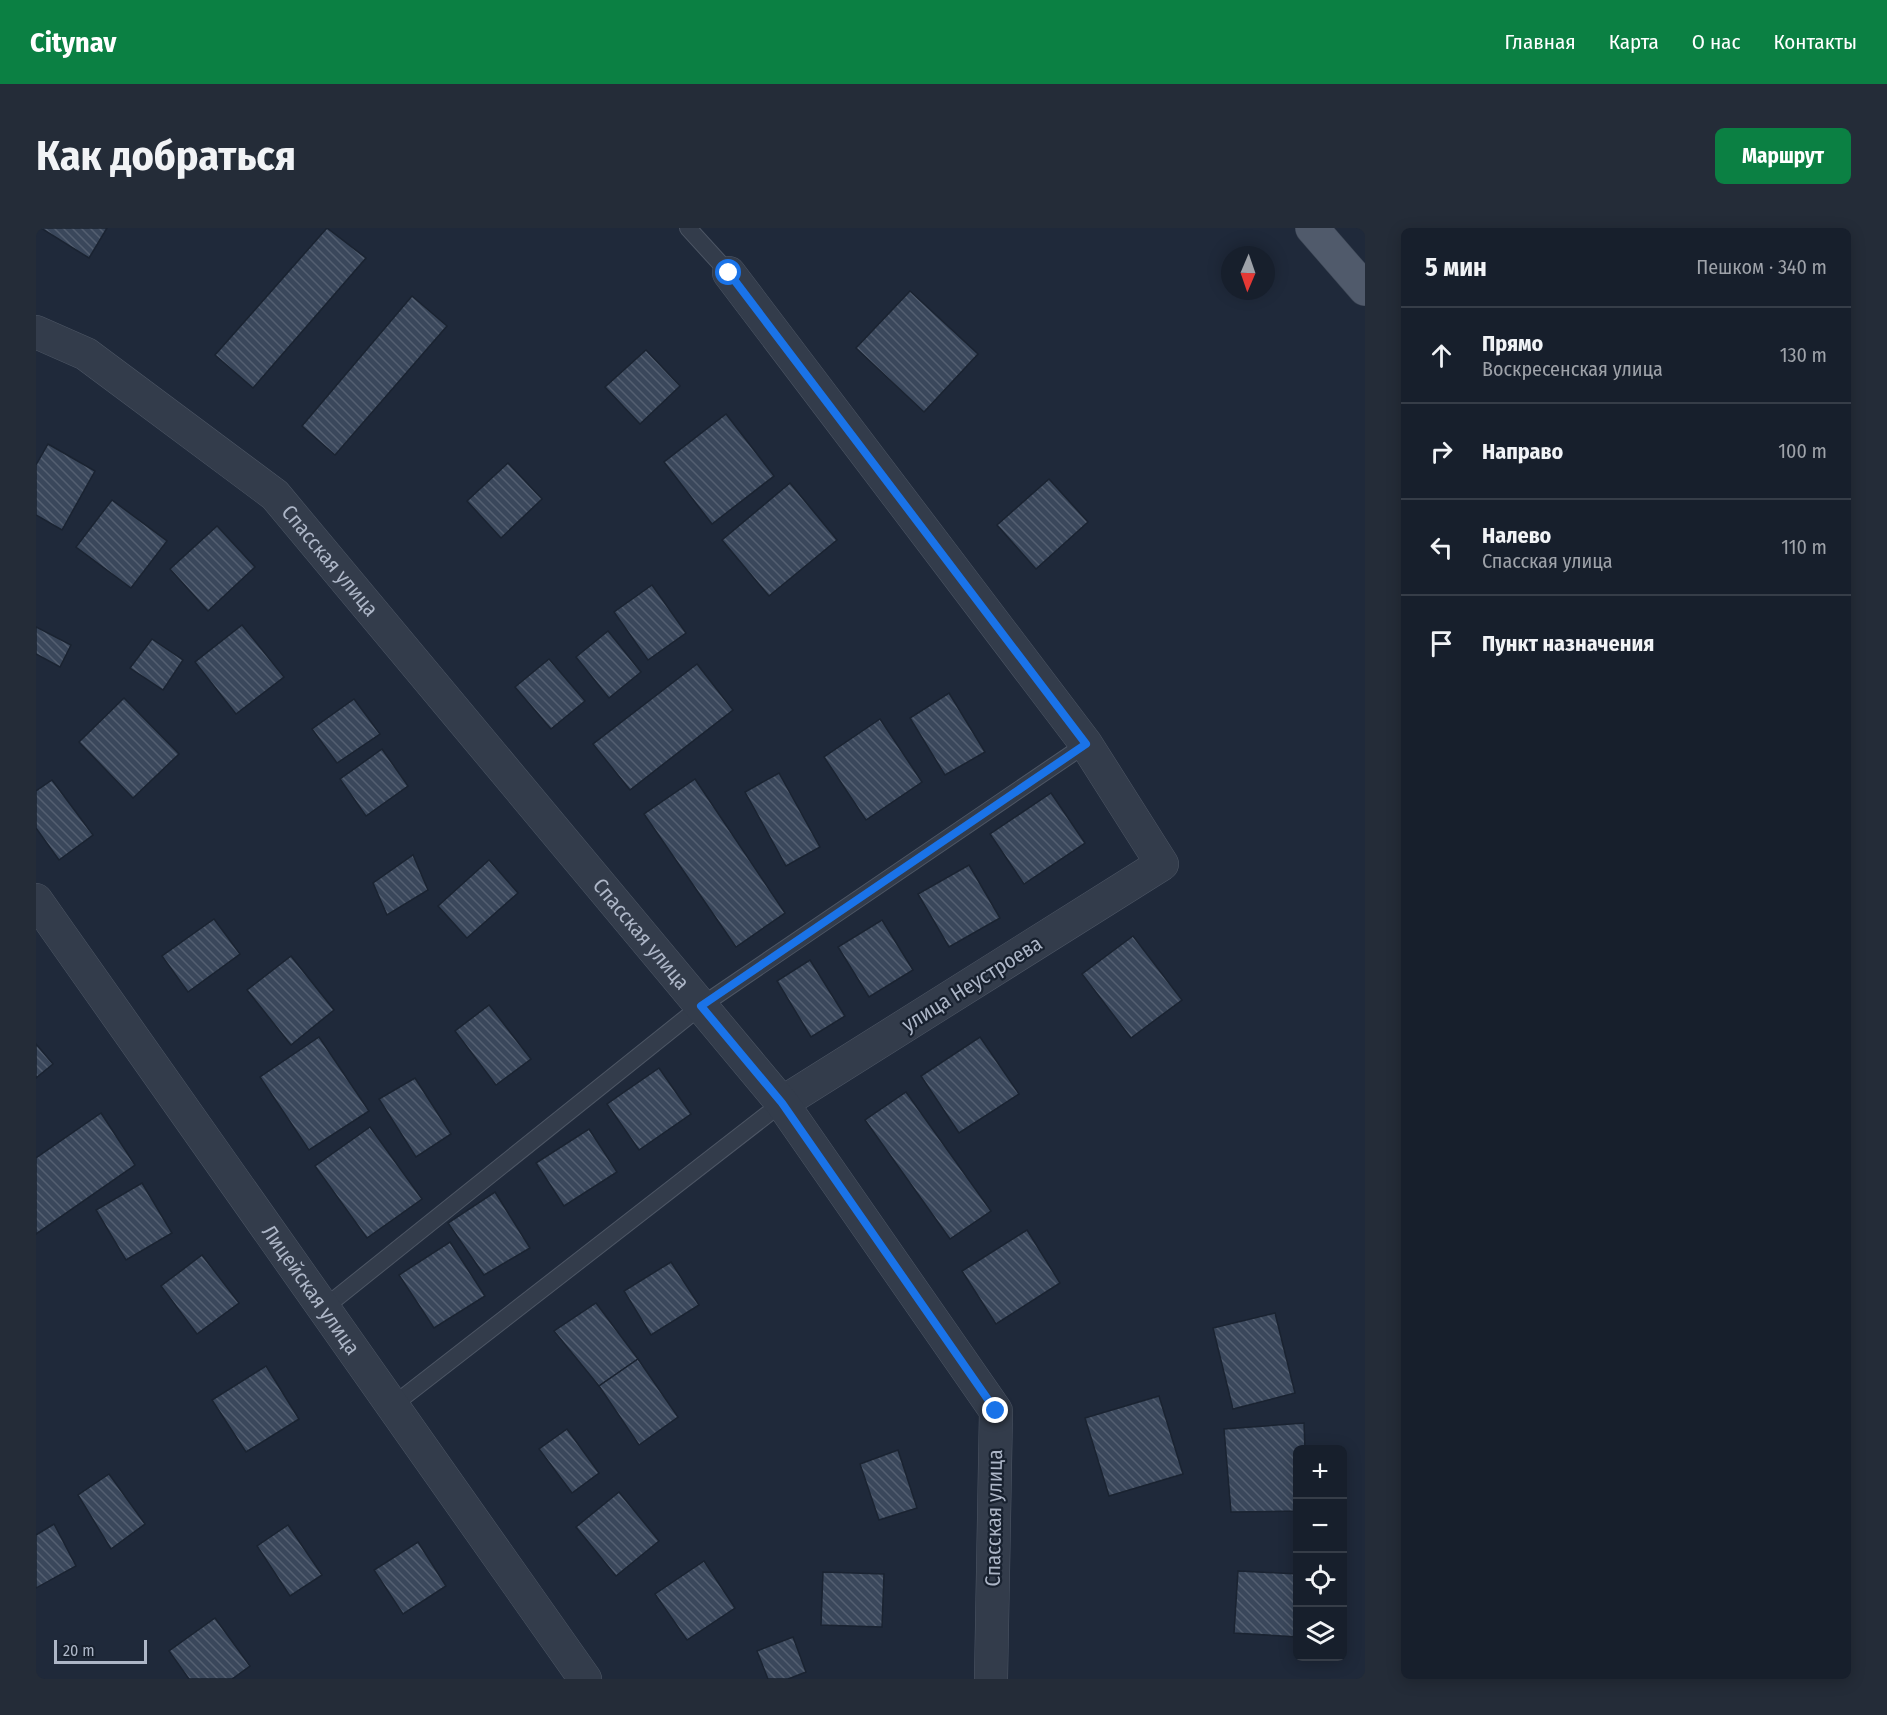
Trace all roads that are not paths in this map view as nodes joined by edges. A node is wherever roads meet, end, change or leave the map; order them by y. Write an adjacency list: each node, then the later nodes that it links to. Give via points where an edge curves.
1 (688, 228): 3 (lane)
2 (1312, 228): 4 (main road)
3 (729, 273): 6 (street)
4 (1365, 289)
5 (36, 332): 8 (street, Спасская улица, via 86,354 275,495)
6 (1086, 744): 8 (lane); 9 (street, улица Неустроева, via 1162,864)
7 (36, 900): 10 (street, Лицейская улица)
8 (701, 1006): 9 (street, Спасская улица); 10 (lane)
9 (782, 1103): 11 (lane); 13 (street, Спасская улица, via 996,1411)
10 (324, 1308): 11 (street, Лицейская улица)
11 (392, 1406): 12 (street, Лицейская улица)
12 (585, 1679)
13 (991, 1679)

